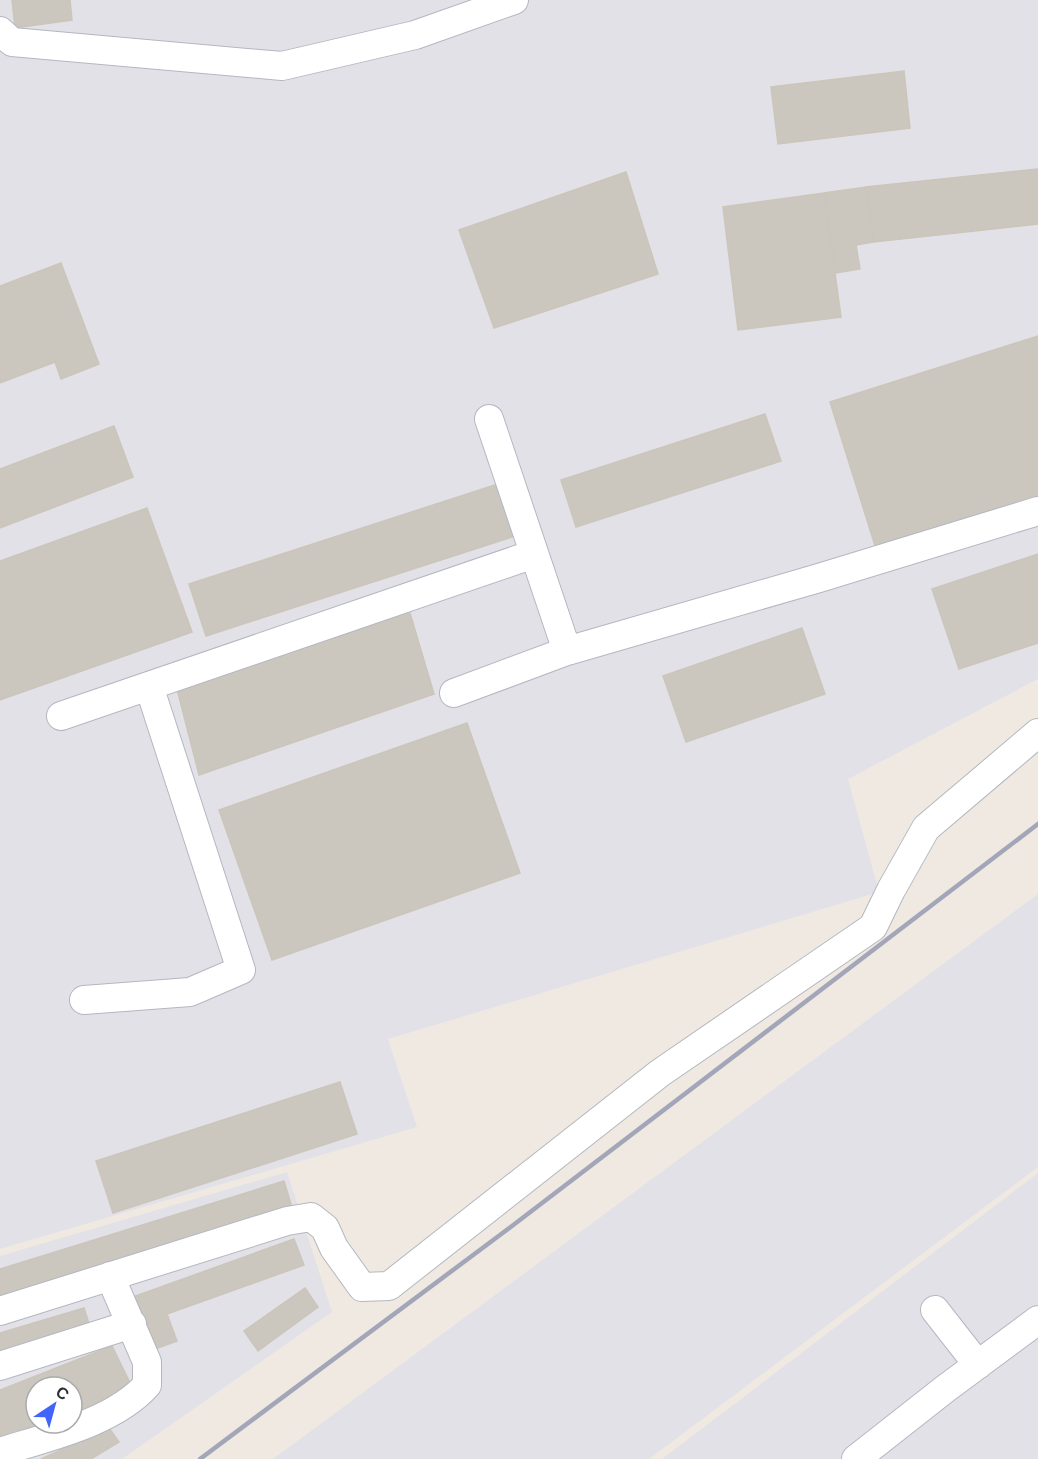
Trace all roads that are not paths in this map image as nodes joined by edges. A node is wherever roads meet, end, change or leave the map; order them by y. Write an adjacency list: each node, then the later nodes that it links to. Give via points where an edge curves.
1 (514, 0): 2 (street, via 416,35 282,66 12,42)
2 (0, 31)
3 (489, 419): 5 (street)
4 (1038, 511): 6 (street)
5 (534, 554): 6 (street); 7 (street)
6 (567, 651): 8 (street)
7 (149, 686): 9 (street); 11 (street, via 241,970 190,992)
8 (454, 693)
9 (61, 716)
10 (1038, 733): 12 (street, via 926,828 873,927 660,1073 389,1286 362,1287 334,1248 325,1228 311,1217)
11 (84, 1000)
12 (110, 1276): 14 (street); 16 (street)
13 (935, 1310): 17 (street)
14 (0, 1311)
15 (1038, 1320): 17 (street)
16 (132, 1324): 18 (street); 19 (street, via 147,1362 147,1385 135,1399 85,1425)
17 (978, 1365): 20 (street)
18 (0, 1366)
19 (0, 1452)
20 (856, 1459)

